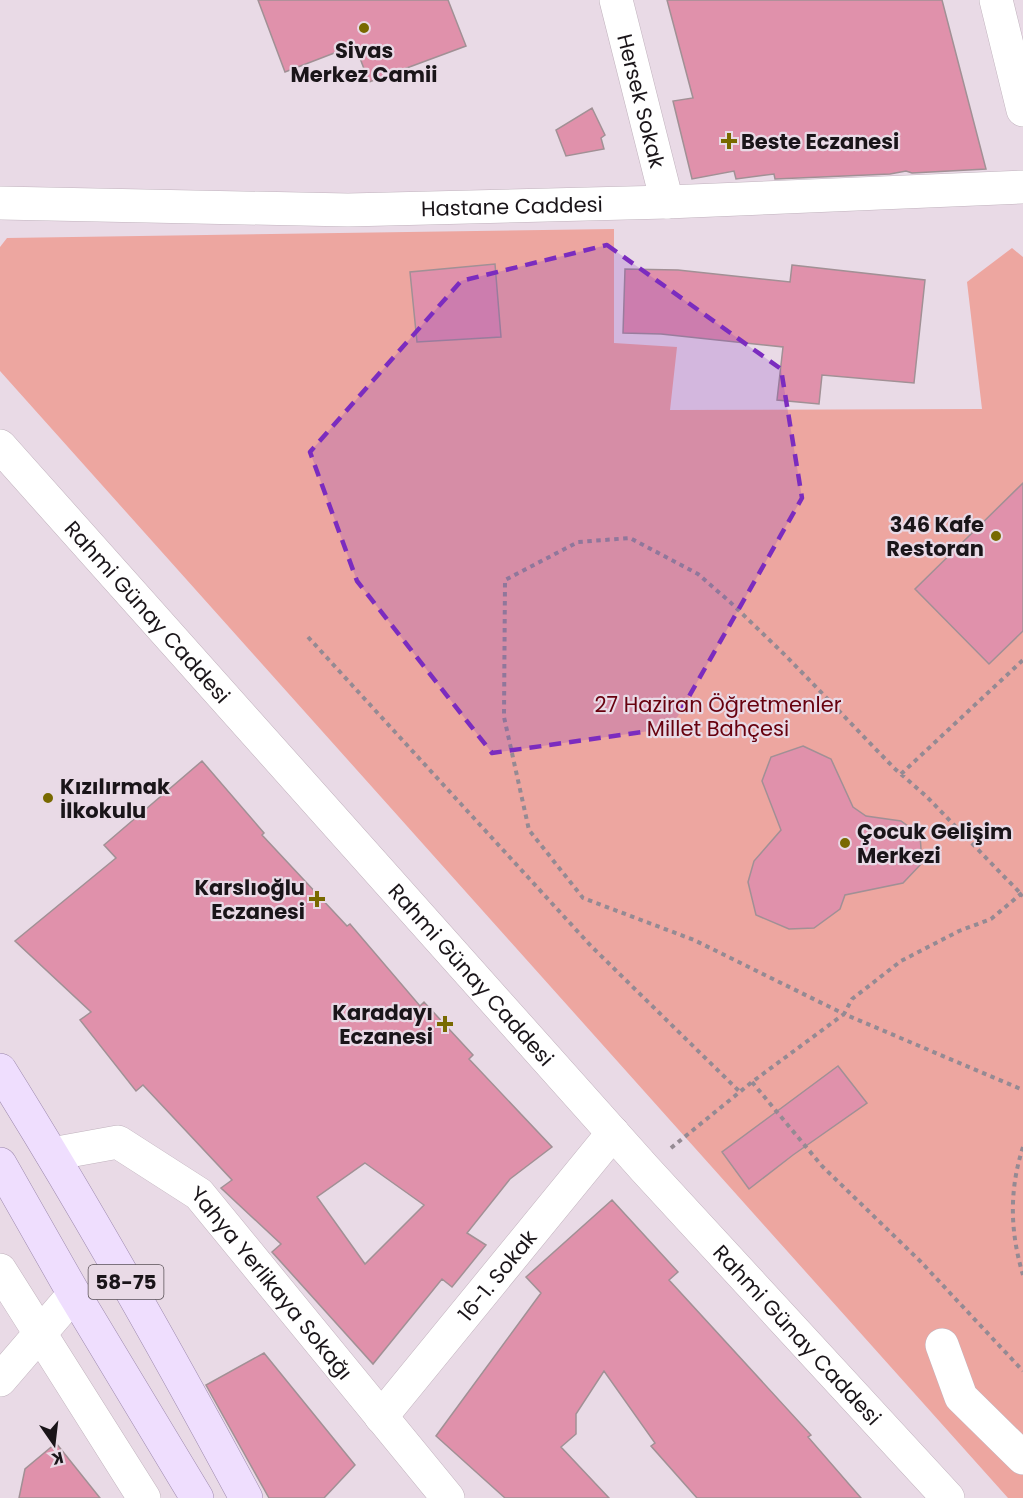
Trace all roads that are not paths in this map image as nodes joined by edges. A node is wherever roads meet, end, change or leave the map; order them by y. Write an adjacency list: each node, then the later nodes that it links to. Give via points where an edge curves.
1 (616, 0): 5 (street, Hersek Sokak)
2 (996, 0): 3 (street)
3 (1023, 110)
4 (1023, 187): 5 (street, Hastane Caddesi)
5 (667, 202): 6 (street, Hastane Caddesi, via 348,210)
6 (0, 203)
7 (0, 446): 9 (street, Rahmi Günay Caddesi)
8 (0, 1070): 10 (main road, 58-75)
9 (613, 1133): 17 (street, 16-1. Sokak); 23 (street, Rahmi Günay Caddesi)
10 (52, 1154): 17 (street, Yahya Yerlikaya Sokağı, via 118,1142 200,1194); 21 (main road, 58-75)
11 (0, 1164): 13 (main road, 58-75)
12 (0, 1270): 14 (street)
13 (74, 1294): 14 (street); 19 (main road, 58-75)
14 (40, 1335): 16 (street); 20 (street)
15 (942, 1345): 18 (street, via 961,1397)
16 (0, 1380)
17 (381, 1417): 22 (street, Yahya Yerlikaya Sokağı)
18 (1023, 1458)
19 (194, 1496)
20 (144, 1498)
21 (246, 1498)
22 (448, 1498)
23 (948, 1498)

